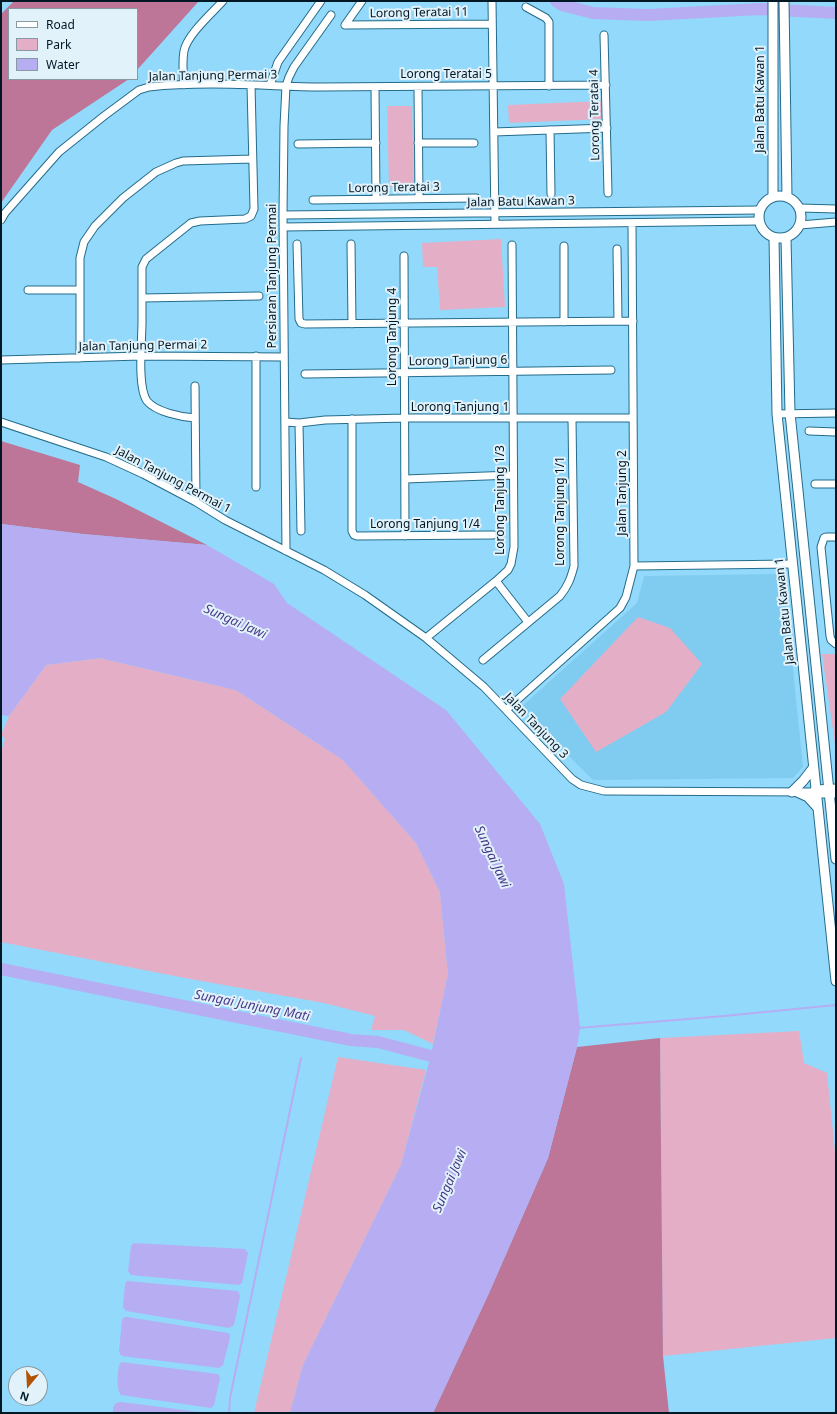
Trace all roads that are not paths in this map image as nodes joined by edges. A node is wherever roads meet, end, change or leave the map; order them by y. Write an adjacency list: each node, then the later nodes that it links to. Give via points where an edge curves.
1 (223, 1): 11 (street, via 187,42 183,61)
2 (321, 1): 13 (street, via 278,62)
3 (362, 1): 9 (street, Lorong Teratai 11, via 345,25)
4 (492, 1): 9 (street)
5 (773, 1): 31 (street, Jalan Batu Kawan 1)
6 (784, 1): 30 (street, Jalan Batu Kawan 1)
7 (526, 7): 16 (street, via 549,22)
8 (331, 15): 14 (street, Persiaran Tanjung Permai, via 294,67)
9 (492, 24): 15 (street)
10 (604, 36): 17 (street, Lorong Teratai 4)
11 (184, 85): 12 (street, Jalan Tanjung Permai 3); 41 (street, Jalan Tanjung Permai 3, via 139,90 59,152)
12 (251, 85): 13 (street, Jalan Tanjung Permai 3); 27 (street)
13 (270, 85): 14 (street, Jalan Tanjung Permai 3)
14 (286, 86): 18 (street, Lorong Teratai 5); 40 (street, Persiaran Tanjung Permai)
15 (493, 86): 16 (street, Lorong Teratai 5); 19 (street, Lorong Teratai 5); 22 (street)
16 (549, 86): 17 (street, Lorong Teratai 5)
17 (606, 86): 20 (street, Lorong Teratai 4)
18 (375, 87): 19 (street, Lorong Teratai 5); 23 (street)
19 (418, 87): 24 (street)
20 (607, 128): 21 (street); 29 (street, Lorong Teratai 4)
21 (550, 130): 22 (street); 28 (street)
22 (494, 132): 39 (street)
23 (376, 143): 26 (street); 34 (street)
24 (418, 143): 25 (street); 32 (street)
25 (474, 143)
26 (298, 144)
27 (252, 159): 57 (street, via 184,161 156,172 123,198 87,237 81,248); 59 (street, via 254,209 251,216 244,219 196,221 186,226 143,263)
28 (551, 194)
29 (608, 194)
30 (787, 196): 31 (street); 36 (street)
31 (773, 197): 38 (street, via 767,200)
32 (419, 198): 33 (street, Lorong Teratai 3); 34 (street, Lorong Teratai 3)
33 (476, 198)
34 (376, 199): 35 (street, Lorong Teratai 3)
35 (313, 200)
36 (800, 208): 37 (street); 46 (street)
37 (836, 209)
38 (760, 210): 39 (street, Jalan Batu Kawan 3); 42 (street)
39 (494, 213): 40 (street, Jalan Batu Kawan 3); 45 (street)
40 (283, 215): 47 (street, Persiaran Tanjung Permai)
41 (1, 220)
42 (759, 221): 44 (street, Jalan Batu Kawan 3); 48 (street, via 764,232)
43 (836, 222): 46 (street)
44 (632, 223): 45 (street, Jalan Batu Kawan 3); 61 (street, Jalan Tanjung 2)
45 (495, 224): 47 (street, Jalan Batu Kawan 3)
46 (800, 225): 49 (street, via 797,231)
47 (283, 227): 68 (street, Persiaran Tanjung Permai)
48 (774, 238): 49 (street); 78 (street, Jalan Batu Kawan 1)
49 (786, 238): 76 (street, Jalan Batu Kawan 1)
50 (297, 244): 64 (street, via 301,323)
51 (351, 244): 64 (street)
52 (512, 245): 62 (street, Lorong Tanjung 1/3)
53 (564, 246): 63 (street)
54 (617, 249): 60 (street)
55 (404, 256): 65 (street, Lorong Tanjung 4)
56 (28, 290): 57 (street)
57 (80, 290): 69 (street)
58 (259, 296): 59 (street)
59 (142, 298): 66 (street)
60 (618, 321): 61 (street); 63 (street)
61 (633, 321): 81 (street, Jalan Tanjung 2)
62 (512, 322): 63 (street); 65 (street); 72 (street, Lorong Tanjung 1/3)
63 (564, 322)
64 (352, 324): 65 (street)
65 (404, 324): 73 (street, Lorong Tanjung 4)
66 (141, 356): 67 (street, Jalan Tanjung Permai 2); 69 (street, Jalan Tanjung Permai 2); 79 (street, via 142,388 148,403 171,414)
67 (256, 356): 68 (street, Jalan Tanjung Permai 2); 94 (street)
68 (284, 357): 86 (street, Persiaran Tanjung Permai)
69 (80, 358): 70 (street, Jalan Tanjung Permai 2)
70 (1, 360)
71 (611, 370): 72 (street, Lorong Tanjung 6)
72 (512, 372): 73 (street, Lorong Tanjung 6); 83 (street, Lorong Tanjung 1/3)
73 (405, 373): 74 (street, Lorong Tanjung 6); 80 (street, Lorong Tanjung 4)
74 (305, 374)
75 (195, 386): 79 (street)
76 (790, 413): 77 (street); 78 (street); 110 (street, Jalan Batu Kawan 1)
77 (836, 413)
78 (777, 414): 101 (street, Jalan Batu Kawan 1)
79 (195, 418): 95 (street)
80 (405, 418): 82 (street, Lorong Tanjung 1); 83 (street, Lorong Tanjung 1); 91 (street, Lorong Tanjung 4)
81 (633, 418): 84 (street, Lorong Tanjung 1); 102 (street, Jalan Tanjung 2)
82 (352, 419): 87 (street, Lorong Tanjung 1); 97 (street, Lorong Tanjung 1/4, via 352,531 357,536)
83 (512, 419): 84 (street, Lorong Tanjung 1); 90 (street, Lorong Tanjung 1/3)
84 (572, 419): 104 (street, Lorong Tanjung 1/1, via 574,566 567,587 560,596)
85 (1, 422): 95 (street, Jalan Tanjung Permai 1, via 106,457)
86 (286, 422): 87 (street, Lorong Tanjung 1); 100 (street, Persiaran Tanjung Permai)
87 (300, 423): 96 (street)
88 (809, 431): 89 (street)
89 (836, 432)
90 (513, 475): 91 (street); 103 (street, Lorong Tanjung 1/3, via 513,555 508,570)
91 (405, 479): 97 (street, Lorong Tanjung 4)
92 (815, 484): 93 (street)
93 (836, 484)
94 (256, 487)
95 (196, 502): 100 (street, Jalan Tanjung Permai 1)
96 (301, 531)
97 (405, 536): 98 (street, Lorong Tanjung 1/4)
98 (493, 536)
99 (836, 537): 106 (street, via 826,537 822,540 821,547 830,636)
100 (286, 551): 105 (street, Jalan Tanjung 3, via 365,595)
101 (792, 564): 102 (street); 109 (street, Jalan Batu Kawan 1)
102 (634, 566): 108 (street, Jalan Tanjung 2, via 626,597 620,608)
103 (496, 581): 104 (street); 105 (street, Lorong Tanjung 1/3)
104 (528, 622): 107 (street, Lorong Tanjung 1/1)
105 (426, 638): 108 (street, Jalan Tanjung 3, via 484,687)
106 (836, 644)
107 (483, 660)
108 (506, 710): 113 (street, Jalan Tanjung 3, via 572,779 592,789 628,792)
109 (813, 768): 113 (street); 114 (street, Jalan Batu Kawan 1)
110 (827, 771): 111 (street); 112 (street, Jalan Batu Kawan 1)
111 (836, 780)
112 (833, 791): 114 (street, Jalan Tanjung 3); 117 (street, Jalan Batu Kawan 1)
113 (794, 792): 114 (street, Jalan Tanjung 3); 115 (street, via 808,797)
114 (814, 792): 115 (street, Jalan Batu Kawan 1)
115 (817, 807): 119 (street, Jalan Batu Kawan 1)
116 (836, 811): 117 (street)
117 (832, 823): 118 (street, Jalan Batu Kawan 1)
118 (836, 858)
119 (836, 981)

